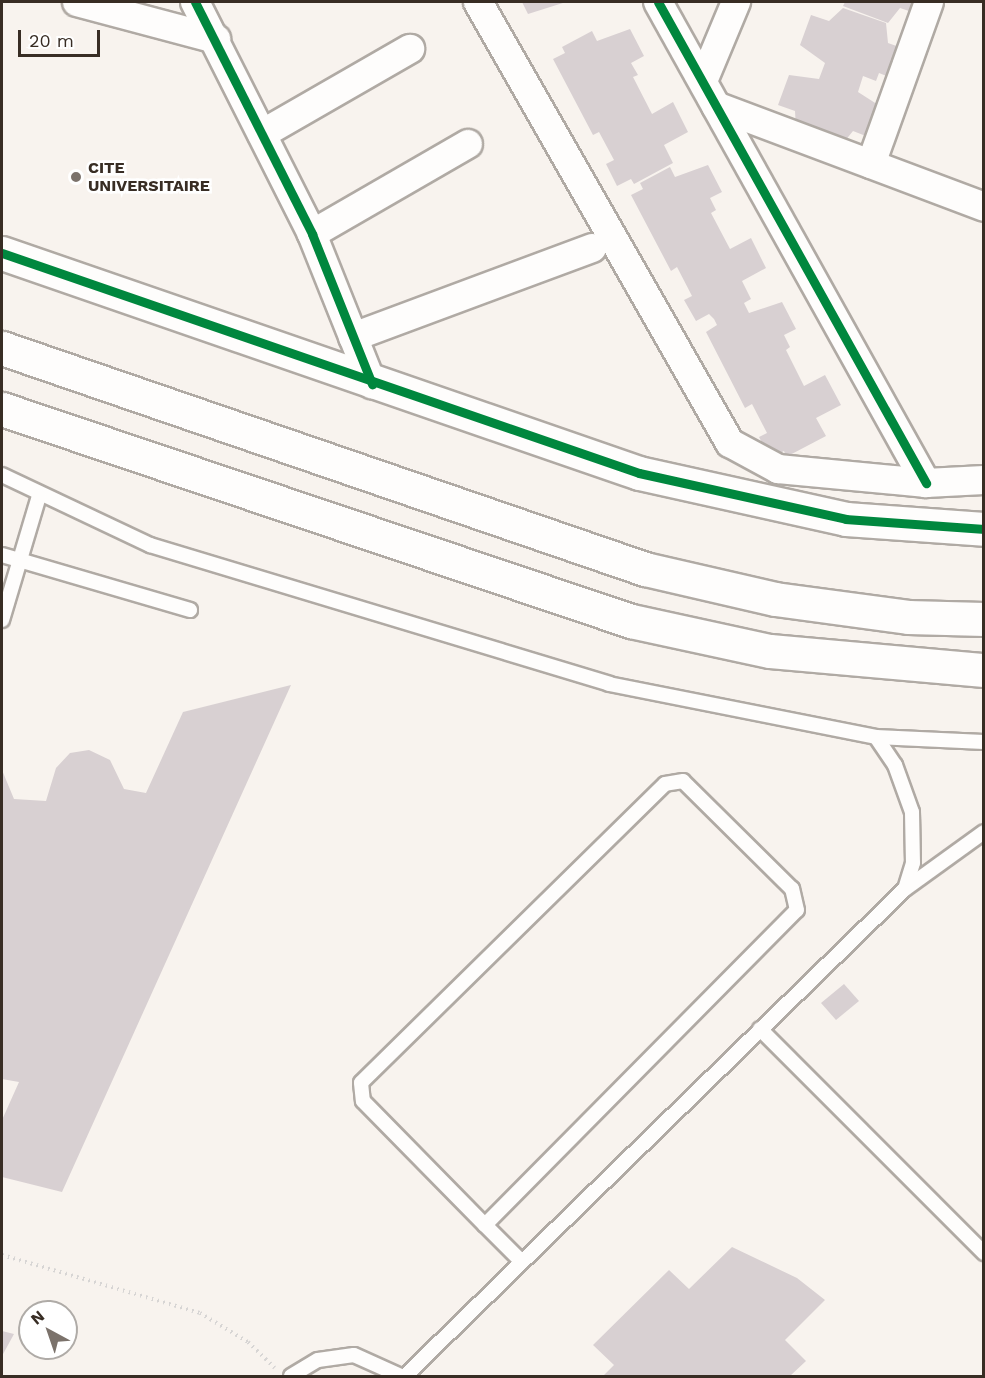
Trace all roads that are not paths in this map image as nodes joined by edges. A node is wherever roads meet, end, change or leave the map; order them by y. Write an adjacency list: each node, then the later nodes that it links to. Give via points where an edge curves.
1 (76, 2): 7 (street)
2 (478, 2): 24 (street, via 730,443 778,469)
3 (658, 2): 9 (street)
4 (736, 2): 9 (street)
5 (929, 2): 13 (street)
6 (206, 5): 7 (street)
7 (216, 39): 11 (street)
8 (410, 49): 11 (street)
9 (703, 81): 10 (street)
10 (716, 106): 13 (street); 24 (street)
11 (262, 134): 15 (street)
12 (468, 144): 15 (street)
13 (871, 164): 14 (street)
14 (984, 207)
15 (312, 234): 18 (street)
16 (592, 248): 18 (street)
17 (2, 254): 20 (main road)
18 (353, 337): 20 (street)
19 (2, 348): 31 (main road, via 645,569 775,599 908,616)
20 (372, 384): 26 (main road, via 639,473 846,519)
21 (2, 409): 32 (main road, via 631,621 770,651)
22 (984, 480): 24 (street)
23 (5, 481): 25 (lane)
24 (926, 483)
25 (39, 496): 28 (lane); 33 (lane, via 150,545 609,684)
26 (984, 529)
27 (2, 555): 28 (lane)
28 (21, 561): 29 (lane); 30 (lane)
29 (190, 610)
30 (2, 620)
31 (984, 620)
32 (984, 670)
33 (876, 737): 34 (lane); 36 (lane, via 895,765 912,812 913,864)
34 (984, 742)
35 (984, 832): 36 (lane)
36 (905, 889): 37 (lane)
37 (760, 1029): 39 (lane); 40 (lane)
38 (485, 1224): 38 (lane, via 797,909 792,889 684,782 665,784 361,1083 363,1101); 40 (lane)
39 (984, 1253)
40 (522, 1262): 42 (lane)
41 (291, 1377): 42 (lane, via 318,1360 354,1355)
42 (403, 1377)

